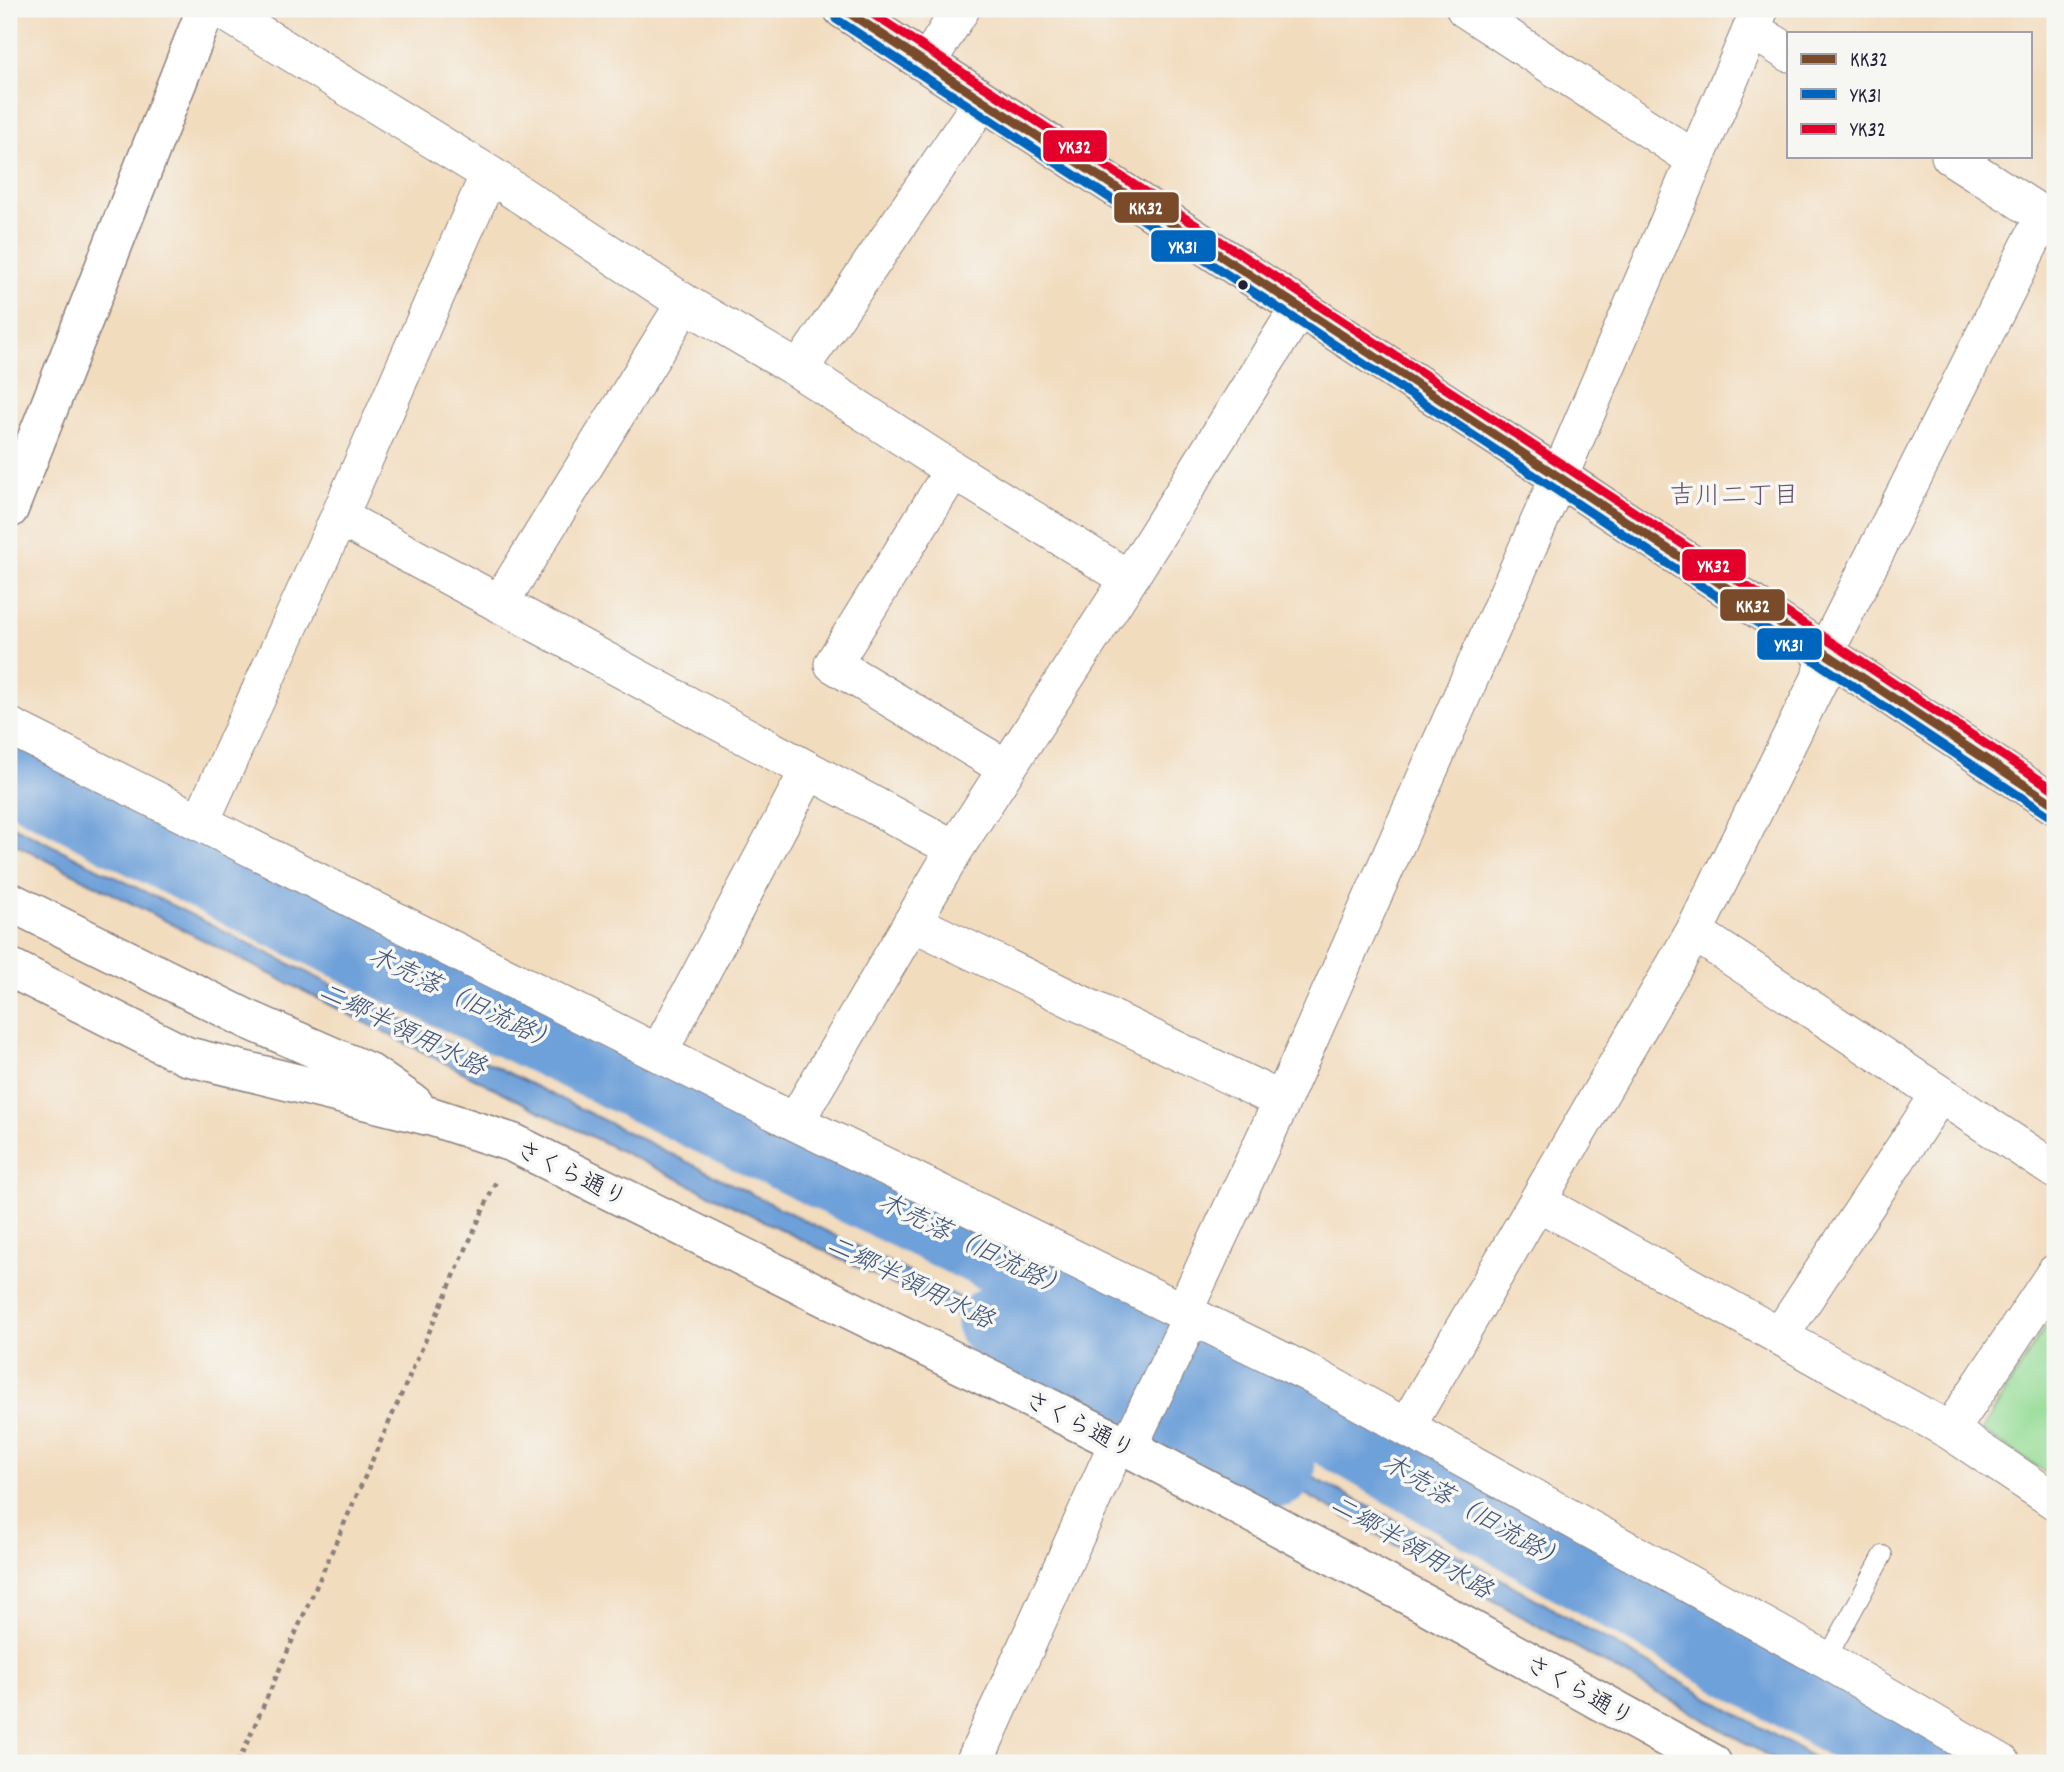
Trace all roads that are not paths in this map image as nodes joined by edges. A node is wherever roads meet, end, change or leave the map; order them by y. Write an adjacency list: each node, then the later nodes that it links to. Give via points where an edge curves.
1 (206, 9): 19 (street)
2 (220, 9): 12 (street)
3 (843, 9): 8 (street)
4 (961, 9): 8 (street)
5 (1465, 9): 11 (street)
6 (1756, 19): 7 (street); 11 (street)
7 (1787, 51)
8 (926, 64): 9 (street)
9 (982, 101): 15 (street); 16 (street)
10 (1953, 158): 13 (street)
11 (1696, 160): 18 (street)
12 (489, 174): 14 (street); 20 (street)
13 (2050, 220): 23 (street)
14 (685, 303): 16 (street); 22 (street)
15 (1299, 308): 18 (street); 21 (street)
16 (799, 370): 17 (street)
17 (953, 470): 21 (street); 25 (street, via 833,664)
18 (1559, 477): 23 (street); 36 (street)
19 (9, 509)
20 (339, 517): 22 (street); 28 (street)
21 (1129, 579): 25 (street)
22 (500, 604): 26 (street)
23 (1825, 653): 27 (street); 32 (street, via 1820,678)
24 (9, 726): 28 (street)
25 (1006, 768): 29 (street)
26 (808, 772): 29 (street); 34 (street)
27 (2055, 805)
28 (201, 821): 34 (street)
29 (955, 849): 31 (street)
30 (9, 901): 37 (street, さくら通り, via 368,1072)
31 (912, 922): 36 (street); 38 (street)
32 (1694, 932): 35 (street); 40 (street)
33 (9, 967): 37 (street, さくら通り, via 186,1056)
34 (659, 1052): 38 (street)
35 (1939, 1096): 39 (street); 43 (street)
36 (1282, 1101): 42 (street)
37 (433, 1117): 46 (street, さくら通り, via 513,1143)
38 (795, 1122): 42 (street)
39 (2055, 1170)
40 (1538, 1202): 43 (street); 44 (street)
41 (2055, 1273): 45 (street)
42 (1188, 1313): 44 (street); 46 (street)
43 (1780, 1336): 45 (street)
44 (1406, 1426): 49 (street)
45 (1950, 1432): 47 (street)
46 (1129, 1437): 50 (street); 51 (street, さくら通り)
47 (2055, 1501)
48 (1883, 1555): 49 (lane)
49 (1826, 1660): 52 (street)
50 (974, 1763)
51 (1712, 1763)
52 (2002, 1763)

